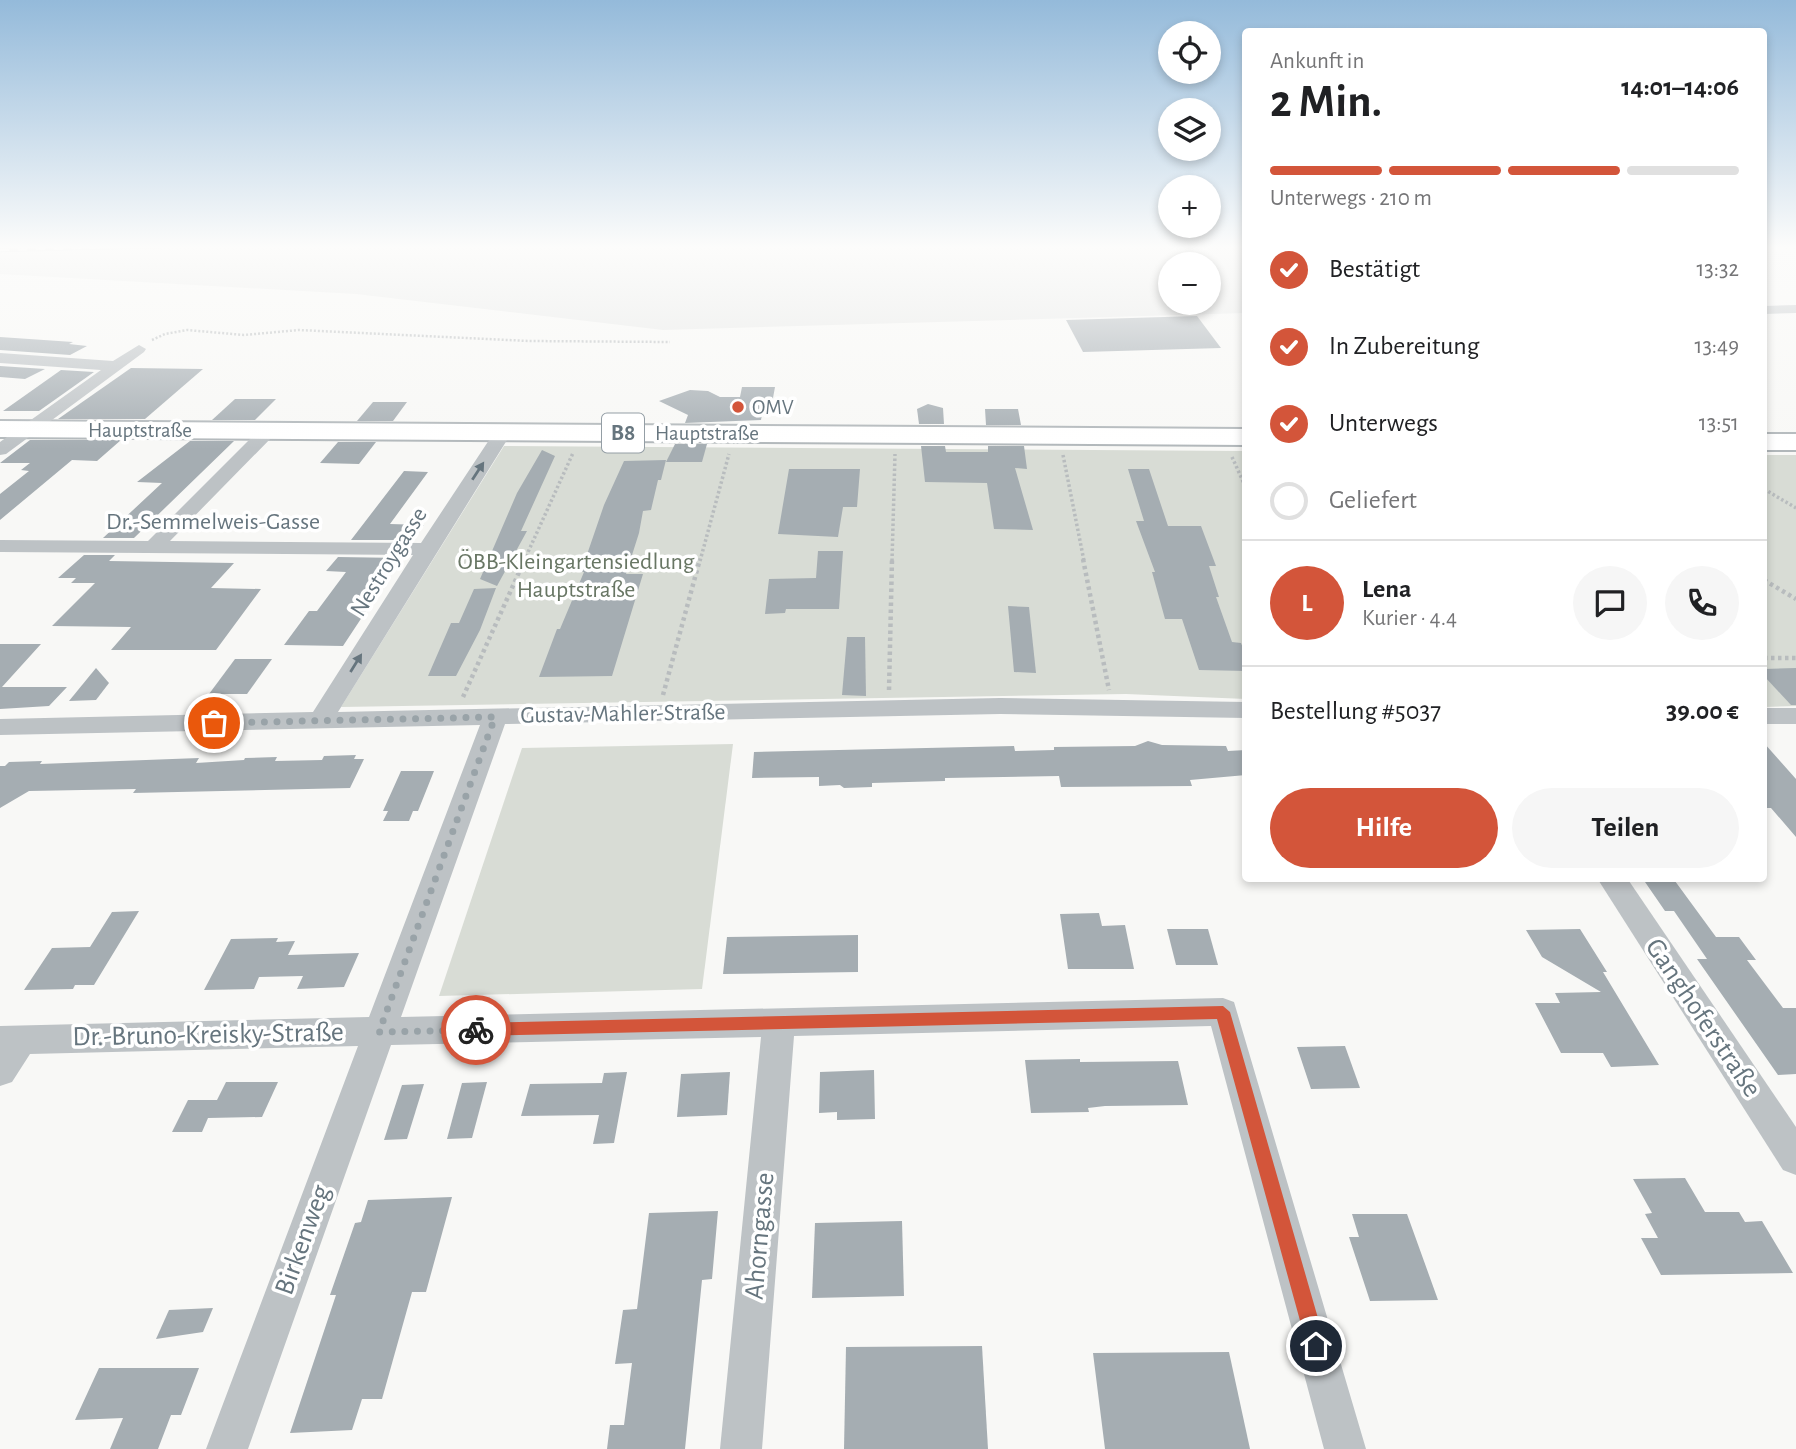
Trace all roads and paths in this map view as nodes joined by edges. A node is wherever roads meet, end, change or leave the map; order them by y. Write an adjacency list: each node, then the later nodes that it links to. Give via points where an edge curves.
1 (1775, 314): 2 (street)
2 (1796, 325)
3 (670, 342): 4 (path, via 543,342 320,330 244,335 187,330 165,334)
4 (139, 349): 6 (street)
5 (0, 358): 6 (street)
6 (116, 366): 8 (street)
7 (0, 429): 8 (main road, Hauptstraße / B8)
8 (29, 429): 9 (main road, Hauptstraße / B8); 18 (street)
9 (269, 430): 10 (main road, Hauptstraße / B8); 23 (street)
10 (503, 432): 11 (main road, Hauptstraße / B8); 24 (street, Nestroygasse, one-way to 10)
11 (582, 432): 12 (main road, Hauptstraße / B8); 35 (path)
12 (734, 433): 13 (main road, Hauptstraße / B8); 32 (path)
13 (895, 435): 14 (main road, Hauptstraße / B8); 29 (path)
14 (1059, 436): 15 (main road, Hauptstraße / B8); 30 (path)
15 (1235, 437): 19 (path)
16 (1767, 442): 17 (main road)
17 (1796, 442)
18 (0, 450)
19 (1242, 469)
20 (1767, 491): 21 (path)
21 (1796, 508)
22 (0, 547): 23 (street, Dr.-Semmelweis-Gasse)
23 (152, 548): 24 (street, Dr.-Semmelweis-Gasse)
24 (427, 549): 36 (street, Nestroygasse, one-way to 24)
25 (1767, 582): 26 (path)
26 (1796, 599)
27 (1796, 657): 28 (path)
28 (1767, 658)
29 (888, 708): 30 (street, Gustav-Mahler-Straße); 32 (street, Gustav-Mahler-Straße)
30 (1113, 708): 31 (street, Gustav-Mahler-Straße)
31 (1242, 710)
32 (658, 713): 34 (street, Gustav-Mahler-Straße)
33 (1780, 716): 38 (street)
34 (495, 717): 35 (street, Gustav-Mahler-Straße); 41 (street, Birkenweg)
35 (454, 718): 36 (street, Gustav-Mahler-Straße)
36 (320, 721): 37 (street, Gustav-Mahler-Straße)
37 (0, 727)
38 (1796, 735)
39 (1614, 882): 44 (street, Ganghoferstraße)
40 (779, 1022): 41 (street, Dr.-Bruno-Kreisky-Straße); 46 (street, Ahorngasse); 47 (street, Dr.-Bruno-Kreisky-Straße, via 1223,1012)
41 (379, 1032): 42 (street, Dr.-Bruno-Kreisky-Straße); 45 (street, Birkenweg)
42 (10, 1039): 43 (street)
43 (0, 1071)
44 (1796, 1158)
45 (228, 1449)
46 (741, 1449)
47 (1345, 1449)

